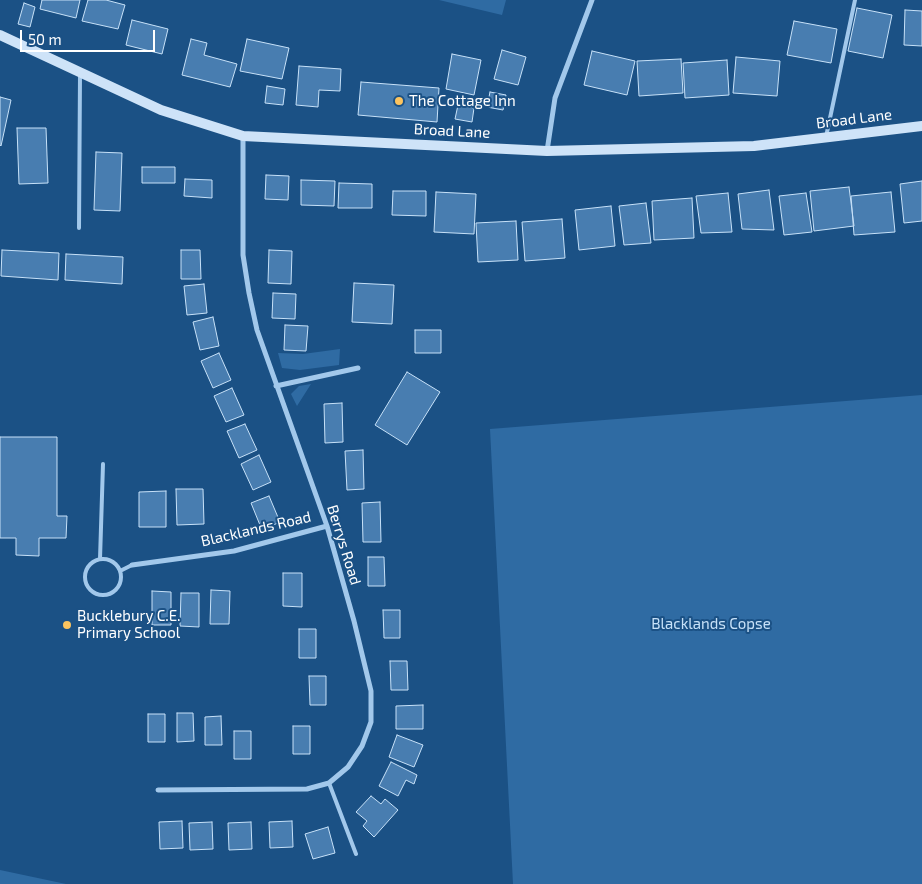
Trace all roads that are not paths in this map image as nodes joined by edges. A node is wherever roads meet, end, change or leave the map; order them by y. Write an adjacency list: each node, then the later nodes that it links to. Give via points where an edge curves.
1 (592, 0): 8 (street, via 555,98)
2 (856, 0): 7 (lane)
3 (0, 35): 4 (street, Broad Lane)
4 (80, 72): 6 (street, Broad Lane, via 161,110); 9 (lane)
5 (922, 126): 7 (street, Broad Lane)
6 (243, 136): 8 (street, Broad Lane); 11 (street, Berrys Road, via 243,255 257,330)
7 (826, 138): 8 (street, Broad Lane, via 754,146)
8 (547, 151)
9 (79, 228)
10 (358, 368): 11 (street)
11 (276, 386): 13 (street, Berrys Road)
12 (103, 464): 14 (lane)
13 (326, 526): 15 (street, Blacklands Road, via 234,550); 17 (street, Berrys Road, via 371,691 371,722 362,746 348,767)
14 (100, 559): 16 (lane, via 112,562); 16 (lane, via 86,570 86,582 92,592 103,595 114,592 120,582)
15 (132, 565): 16 (lane)
16 (120, 571)
17 (329, 783): 18 (street, Berrys Road, via 307,789); 19 (lane)
18 (158, 790)
19 (356, 854)

